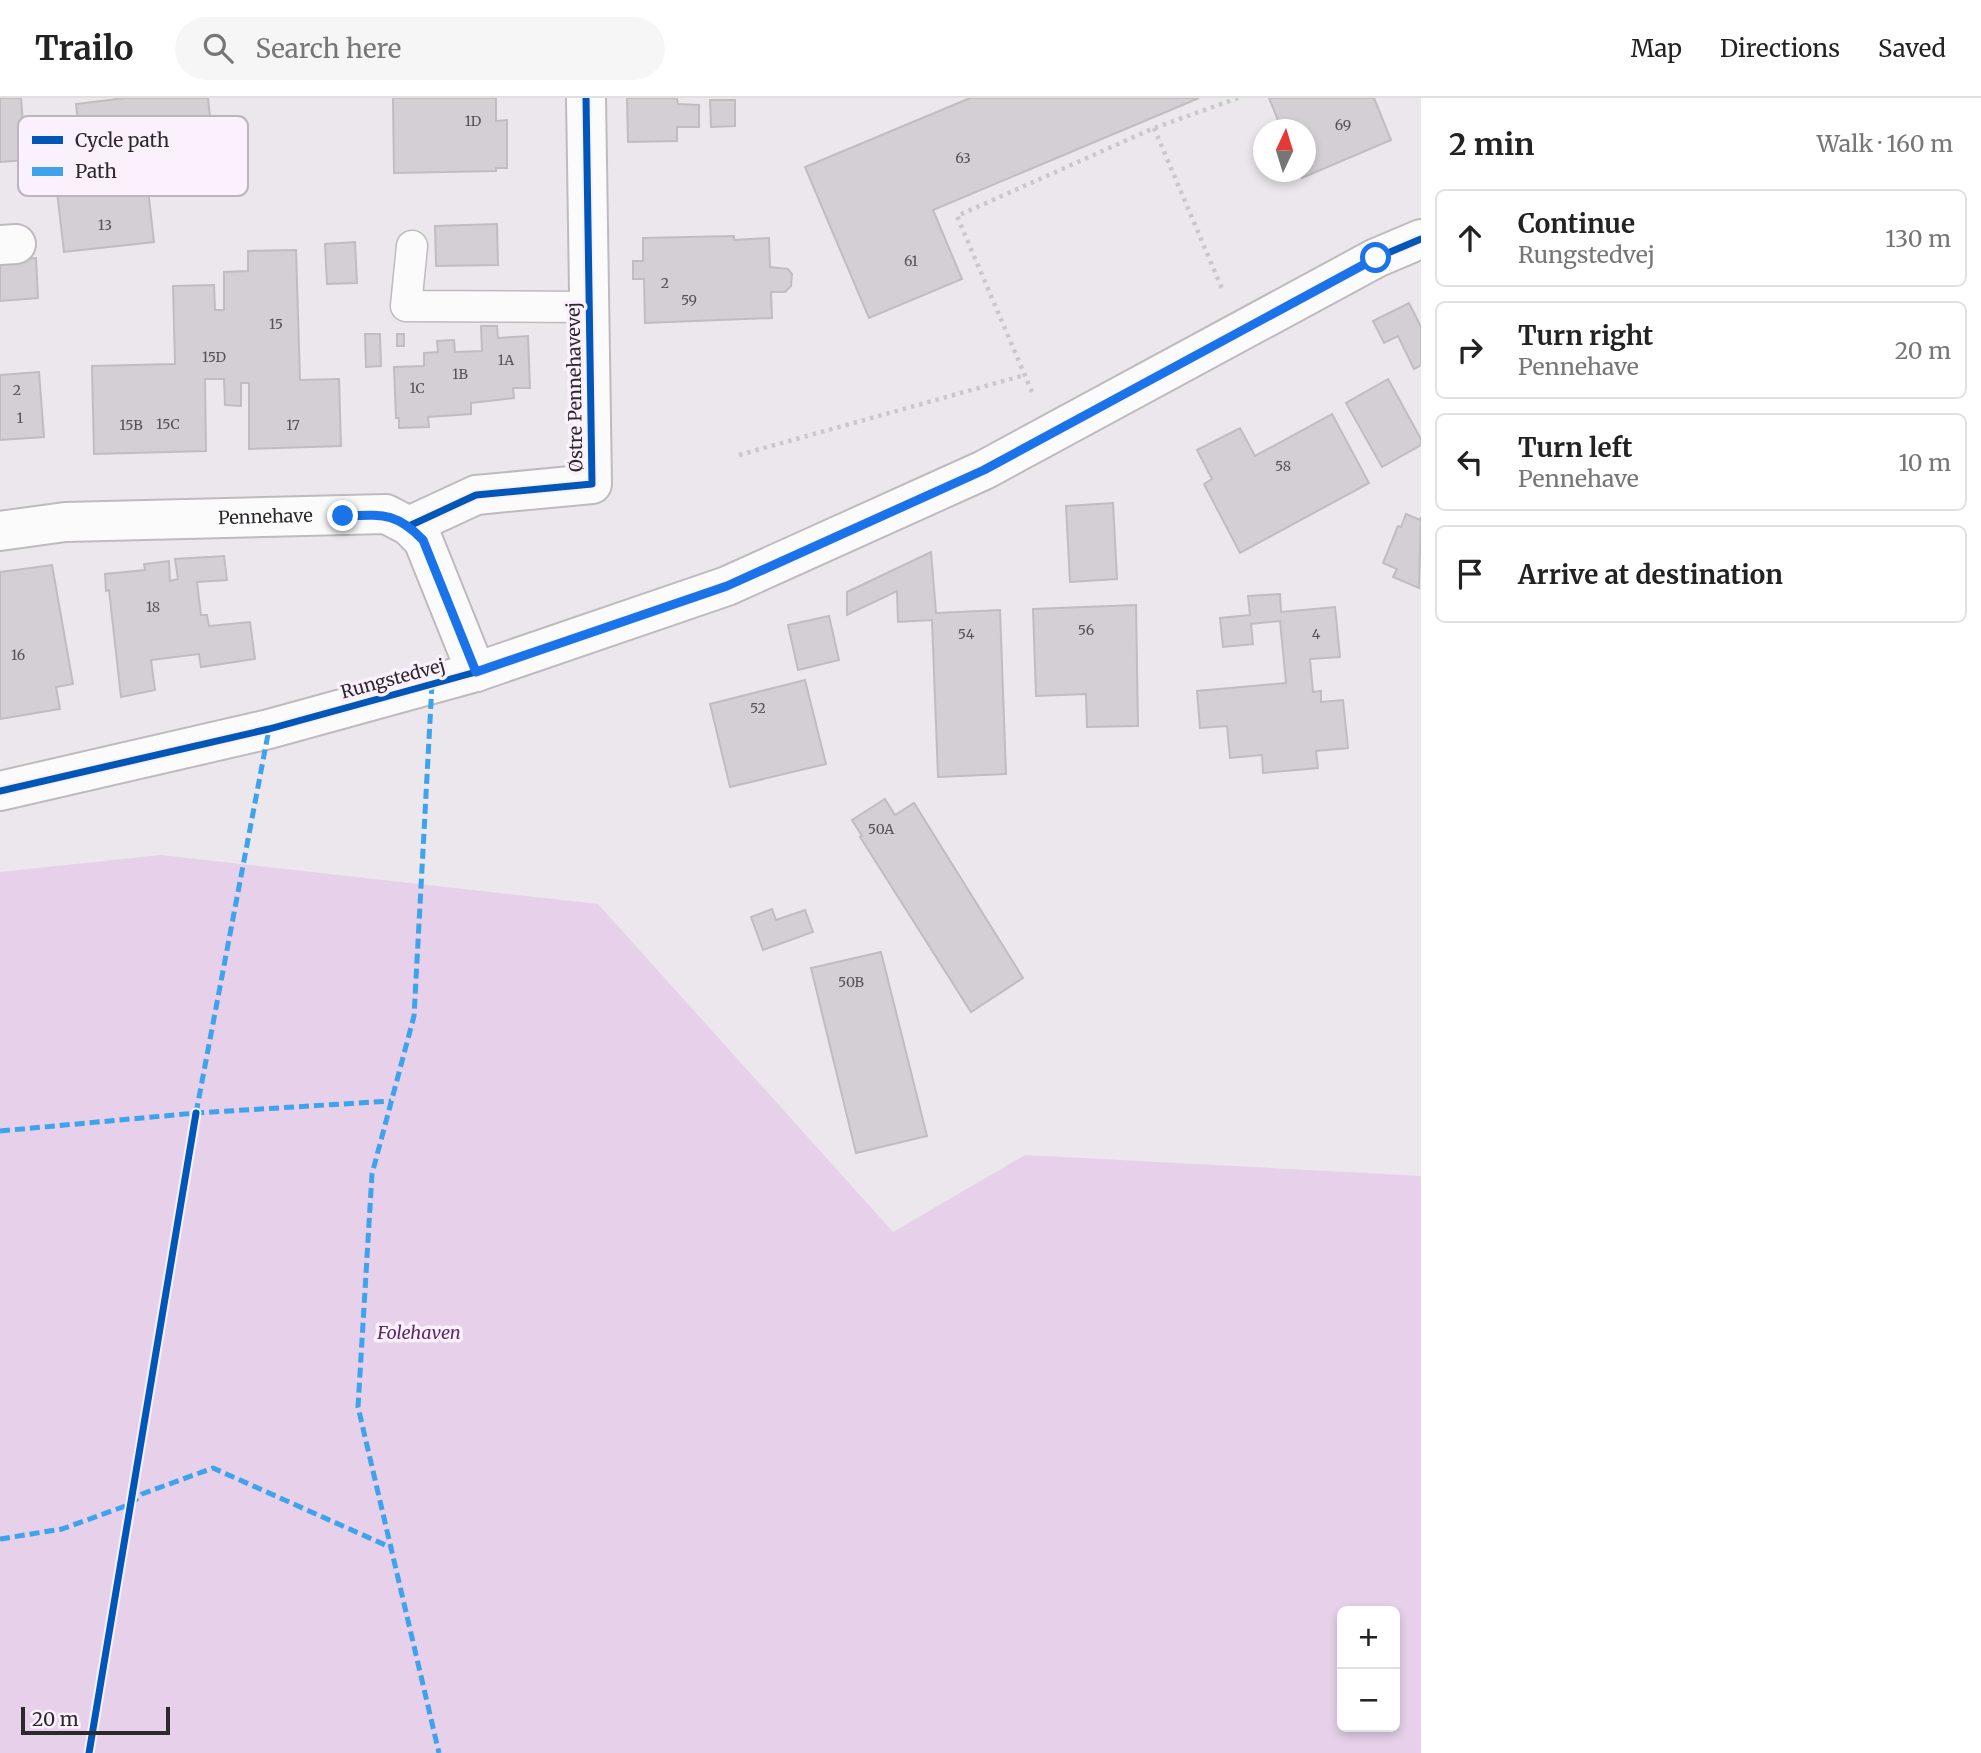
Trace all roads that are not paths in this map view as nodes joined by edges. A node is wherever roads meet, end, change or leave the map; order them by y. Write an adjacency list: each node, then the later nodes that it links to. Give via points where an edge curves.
1 (586, 98): 4 (main road, Østre Pennehavevej)
2 (1421, 239): 7 (main road, Rungstedvej, via 1376,258 984,470 727,586)
3 (412, 246): 4 (lane, via 406,306)
4 (589, 307): 5 (main road, Østre Pennehavevej, via 592,484 476,495)
5 (409, 526): 6 (main road, Pennehave, via 386,514 65,522); 7 (main road, via 423,540)
6 (0, 531)
7 (476, 672): 8 (main road, Rungstedvej, via 270,729)
8 (0, 791)

